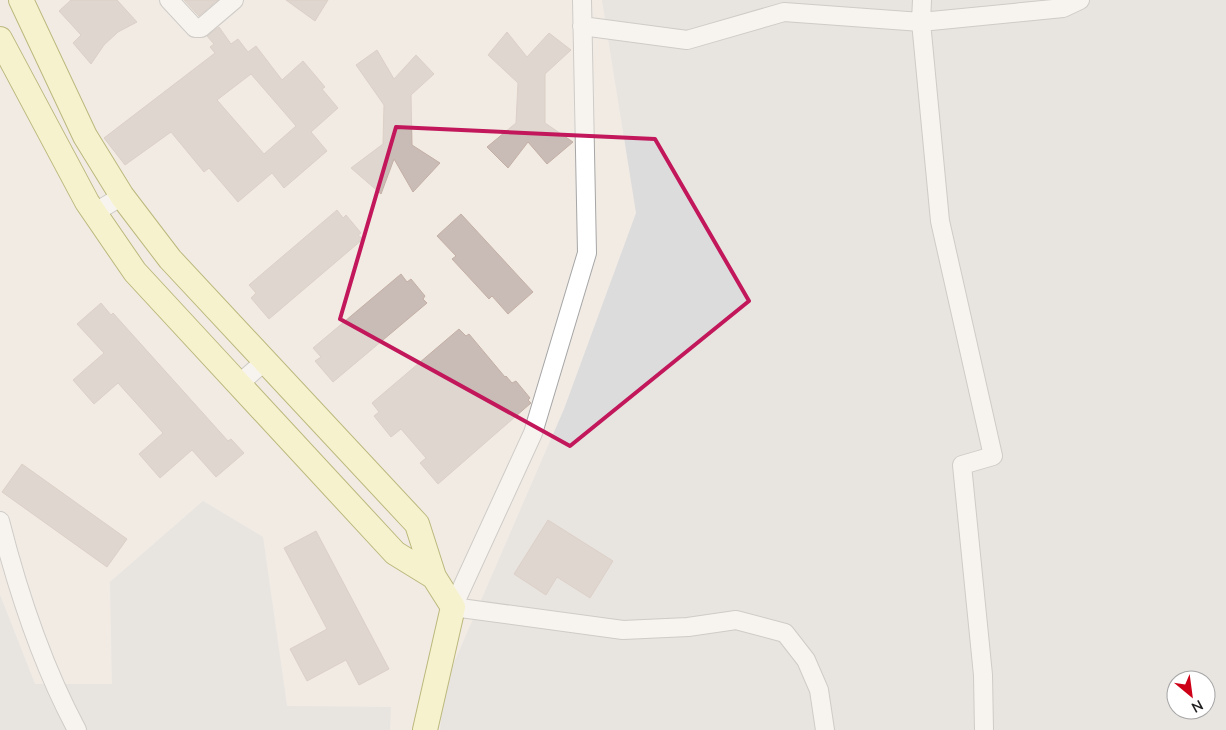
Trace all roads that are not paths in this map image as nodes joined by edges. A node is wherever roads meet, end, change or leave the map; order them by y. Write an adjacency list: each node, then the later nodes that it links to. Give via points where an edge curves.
1 (21, 0): 9 (street)
2 (169, 0): 3 (street, via 195,28 200,28)
3 (234, 0)
4 (582, 0): 8 (street)
5 (922, 0): 7 (street)
6 (1080, 0): 7 (street, via 1063,8)
7 (921, 22): 8 (street, via 784,12 687,40); 23 (street, via 940,221 993,456 962,465 983,674)
8 (582, 26): 19 (street, via 587,253 533,433)
9 (33, 28): 10 (street); 11 (street, via 86,136)
10 (2, 42): 12 (street)
11 (122, 196): 12 (street); 13 (street, via 170,259)
12 (94, 213): 14 (street, via 135,272)
13 (265, 361): 14 (street); 15 (street)
14 (240, 384): 16 (street)
15 (360, 462): 16 (street); 18 (street, via 417,524)
16 (332, 486): 18 (street, via 395,553)
17 (0, 521): 20 (street, via 12,571 60,699)
18 (434, 577): 19 (street)
19 (453, 607): 21 (street); 22 (street, via 624,630 736,620 785,633 806,660 819,690)
20 (76, 730)
21 (425, 730)
22 (825, 730)
23 (984, 730)

